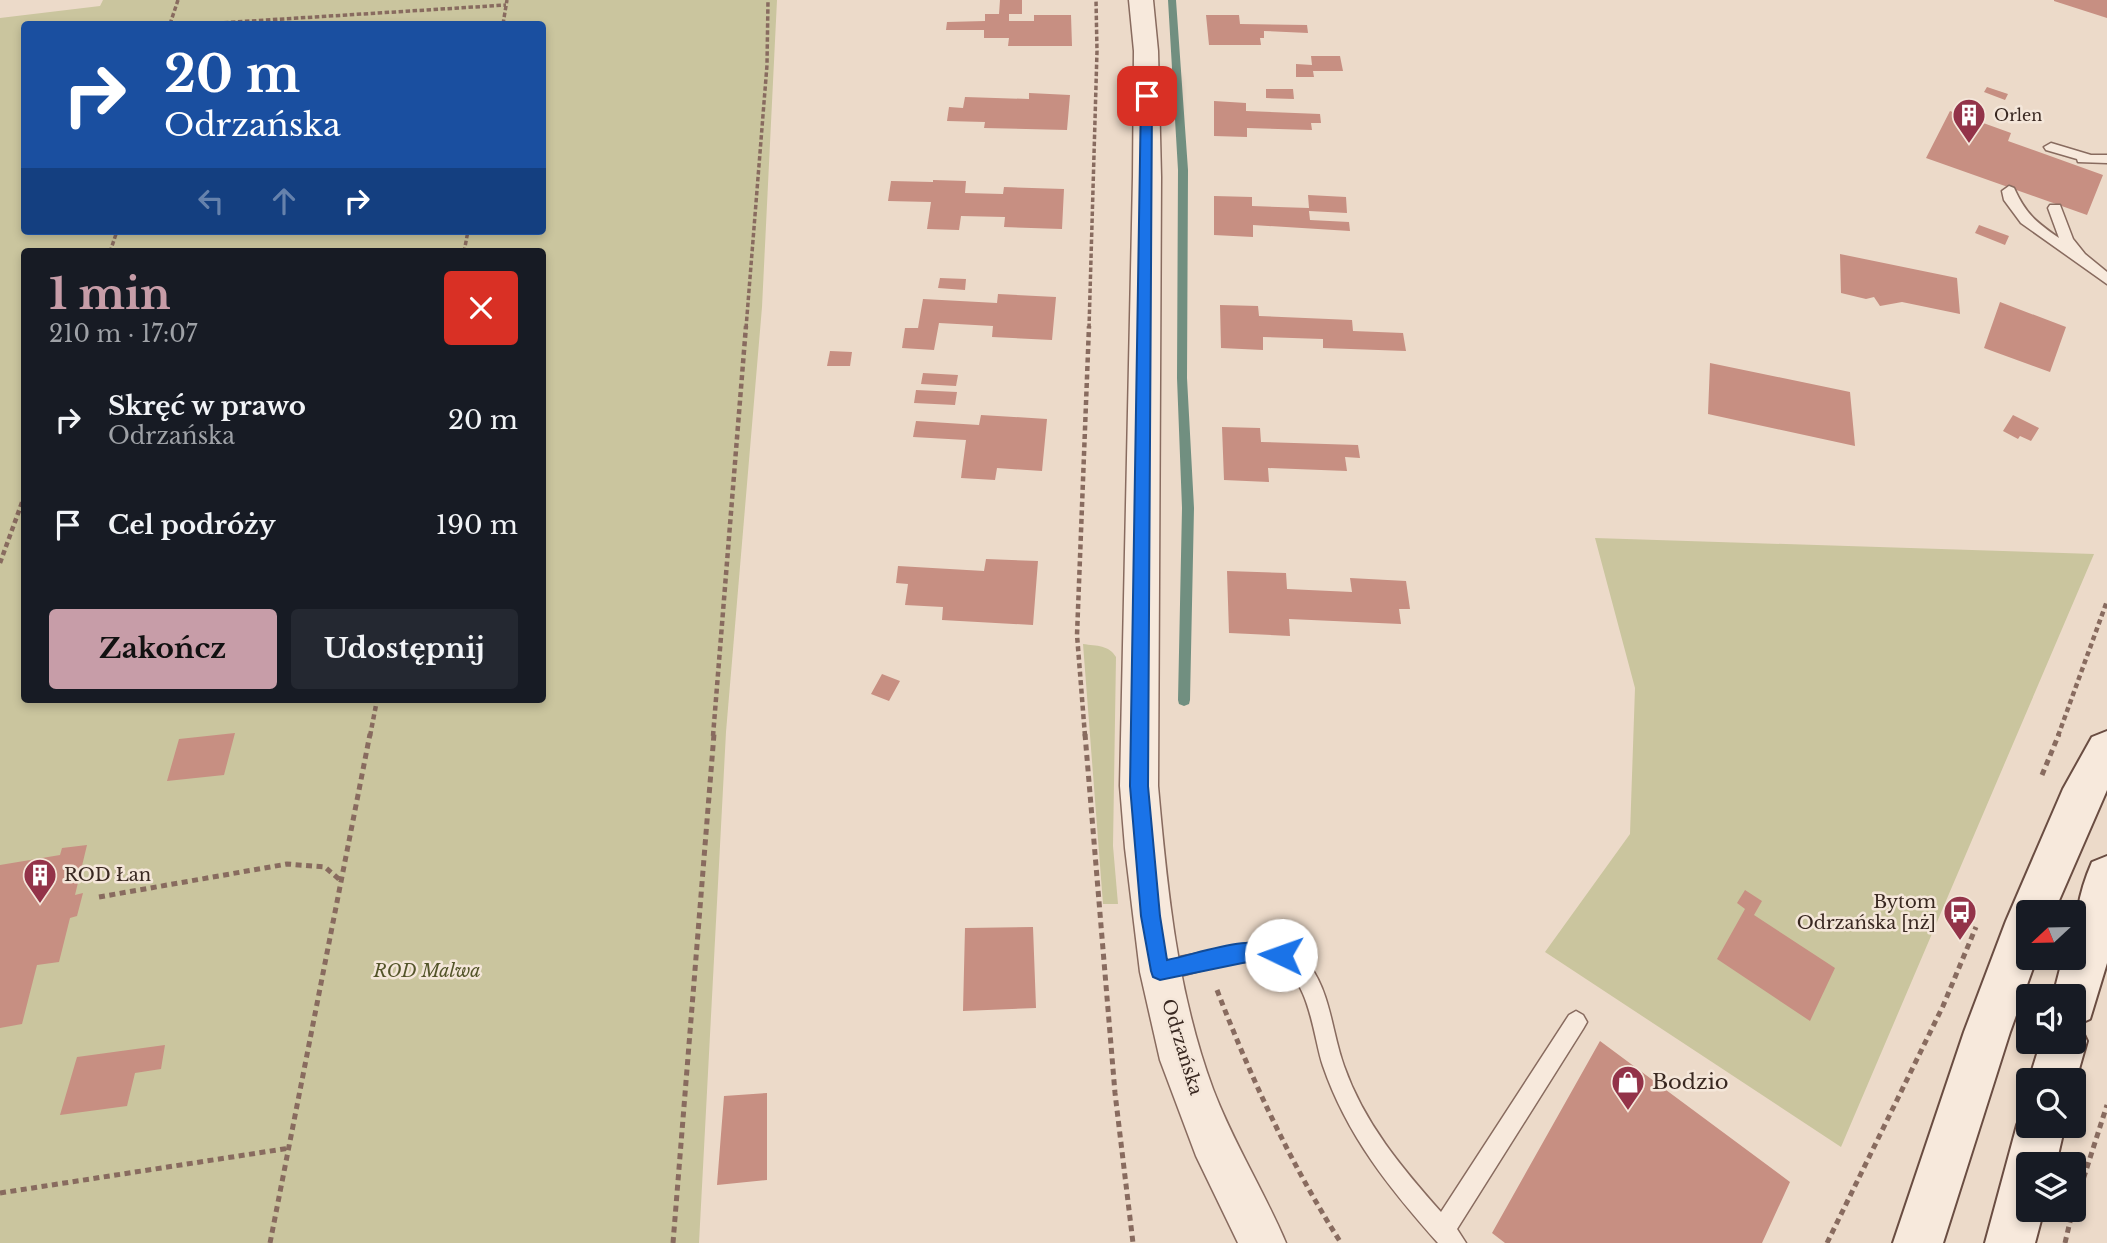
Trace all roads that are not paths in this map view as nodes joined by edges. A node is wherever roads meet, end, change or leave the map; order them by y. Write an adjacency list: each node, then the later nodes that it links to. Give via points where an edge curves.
1 (1141, 0): 12 (street, Odrzańska, via 1147,189 1139,786 1146,885)
2 (2051, 147): 3 (lane, via 2084,158)
3 (2107, 159)
4 (2009, 191): 6 (lane, via 2017,211)
5 (2055, 208): 6 (lane, via 2060,231)
6 (2081, 260): 7 (lane)
7 (2107, 279)
8 (2107, 750): 10 (main road, via 2078,803)
9 (2107, 877): 13 (main road)
10 (2037, 900)
11 (2016, 953): 18 (main road)
12 (1160, 971): 16 (lane, via 1257,950 1281,955 1301,970 1322,1017 1330,1056 1356,1120 1377,1156); 17 (street, Odrzańska, via 1175,1036 1207,1126)
13 (2079, 984)
14 (1576, 1022): 16 (lane)
15 (2016, 1220): 19 (main road)
16 (1449, 1237)
17 (1263, 1243)
18 (1918, 1243)
19 (2010, 1243)

